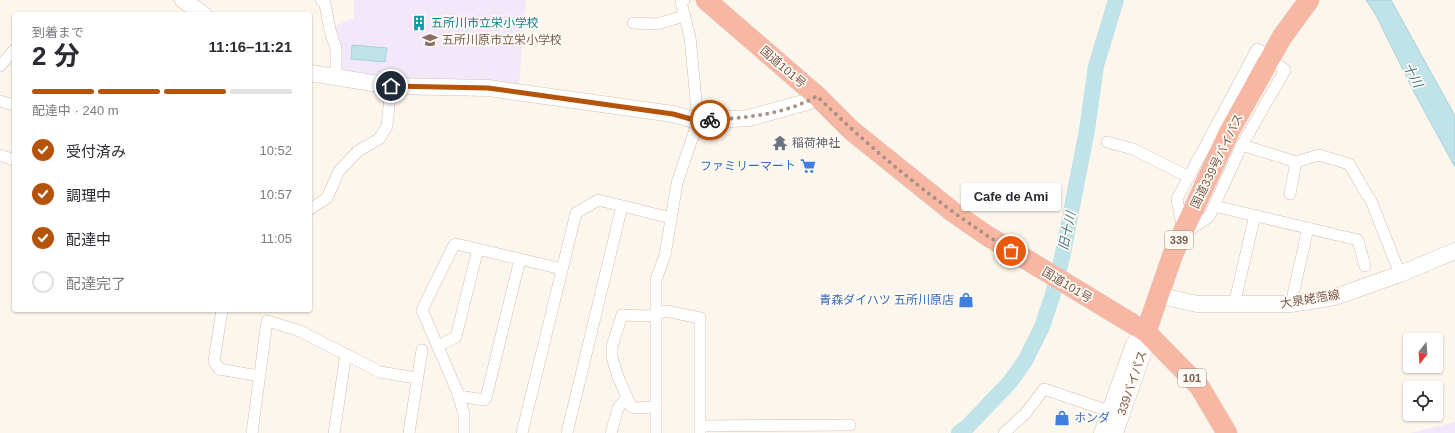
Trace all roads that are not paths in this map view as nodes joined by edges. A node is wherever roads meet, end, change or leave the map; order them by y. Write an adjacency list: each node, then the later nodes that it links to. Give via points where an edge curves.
1 (183, 0): 6 (main road)
2 (321, 0): 14 (street, via 325,4 336,49)
3 (684, 0): 7 (street, via 681,2)
4 (1309, 0): 33 (highway, 国道339号バイパス / 339, via 1282,37 1229,132)
5 (709, 1): 16 (highway, 国道101号 / 101)
6 (200, 12)
7 (684, 16): 8 (street, via 657,24); 19 (street, via 690,37)
8 (633, 23)
9 (12, 52): 11 (street)
10 (1262, 52): 25 (street, via 1257,49)
11 (0, 66)
12 (1280, 66): 21 (street, via 1285,70)
13 (312, 74): 14 (main road)
14 (336, 78): 15 (main road)
15 (391, 86): 19 (main road, via 488,88 673,114); 29 (street, via 387,126 379,139 358,151 339,171 327,198)
16 (817, 96): 19 (main road, via 807,102 748,118); 46 (highway, 国道101号 / 101, via 851,130 953,212 1036,266)
17 (0, 101): 18 (street)
18 (12, 104)
19 (698, 121): 31 (street, via 682,166)
20 (1107, 142): 25 (street, via 1133,149)
21 (1242, 145): 24 (street); 28 (street)
22 (0, 155): 23 (street)
23 (12, 159)
24 (1296, 162): 26 (street); 39 (street, via 1319,155 1349,164 1372,203)
25 (1189, 177): 33 (street, via 1177,199)
26 (1290, 194)
27 (622, 206): 31 (street); 38 (street, via 598,200 576,213); 64 (street)
28 (1214, 206): 30 (street); 33 (street, via 1209,218)
29 (312, 208)
30 (1255, 215): 32 (street); 42 (street)
31 (671, 218): 44 (street, via 665,255 656,280)
32 (1308, 228): 37 (street, via 1358,240); 41 (street)
33 (1182, 233): 40 (highway, 国道339号バイパス / 339)
34 (478, 249): 36 (street); 47 (street, via 456,337); 47 (street, via 454,245 422,307 425,321)
35 (1455, 250): 39 (main road, 大泉姥萢線)
36 (520, 259): 38 (street); 52 (street, via 486,398 484,400)
37 (1365, 266)
38 (562, 269): 63 (street)
39 (1400, 274): 41 (main road, 大泉姥萢線, via 1335,298)
40 (1158, 295): 42 (main road, 大泉姥萢線, via 1197,304); 46 (highway, 国道339号バイパス / 339)
41 (1291, 304): 42 (main road, 大泉姥萢線)
42 (1234, 305)
43 (222, 312): 50 (street, via 214,361 219,369)
44 (656, 314): 53 (street, via 622,315 612,346 612,356); 54 (street); 57 (street, via 666,311 700,318)
45 (268, 315): 49 (street); 50 (street)
46 (1146, 332): 55 (main road, 339バイパス, via 1144,350); 70 (highway, 国道101号 / 101, via 1199,386)
47 (438, 346): 52 (street)
48 (422, 350): 51 (street)
49 (346, 354): 51 (street, via 380,372); 60 (street)
50 (259, 376): 59 (street)
51 (417, 378): 61 (street)
52 (459, 396): 62 (street, via 465,421)
53 (626, 398): 54 (street, via 634,408); 65 (street, via 618,408)
54 (656, 407): 66 (street)
55 (1116, 413): 67 (street, via 1044,389 1024,414); 68 (main road); 69 (main road, 339バイパス)
56 (850, 425): 58 (street)
57 (700, 430): 58 (street)
58 (806, 430)
59 (252, 433)
60 (334, 433)
61 (409, 433)
62 (464, 433)
63 (522, 433)
64 (567, 433)
65 (611, 433)
66 (656, 433)
67 (1004, 433)
68 (1102, 433)
69 (1114, 433)
70 (1227, 433)

